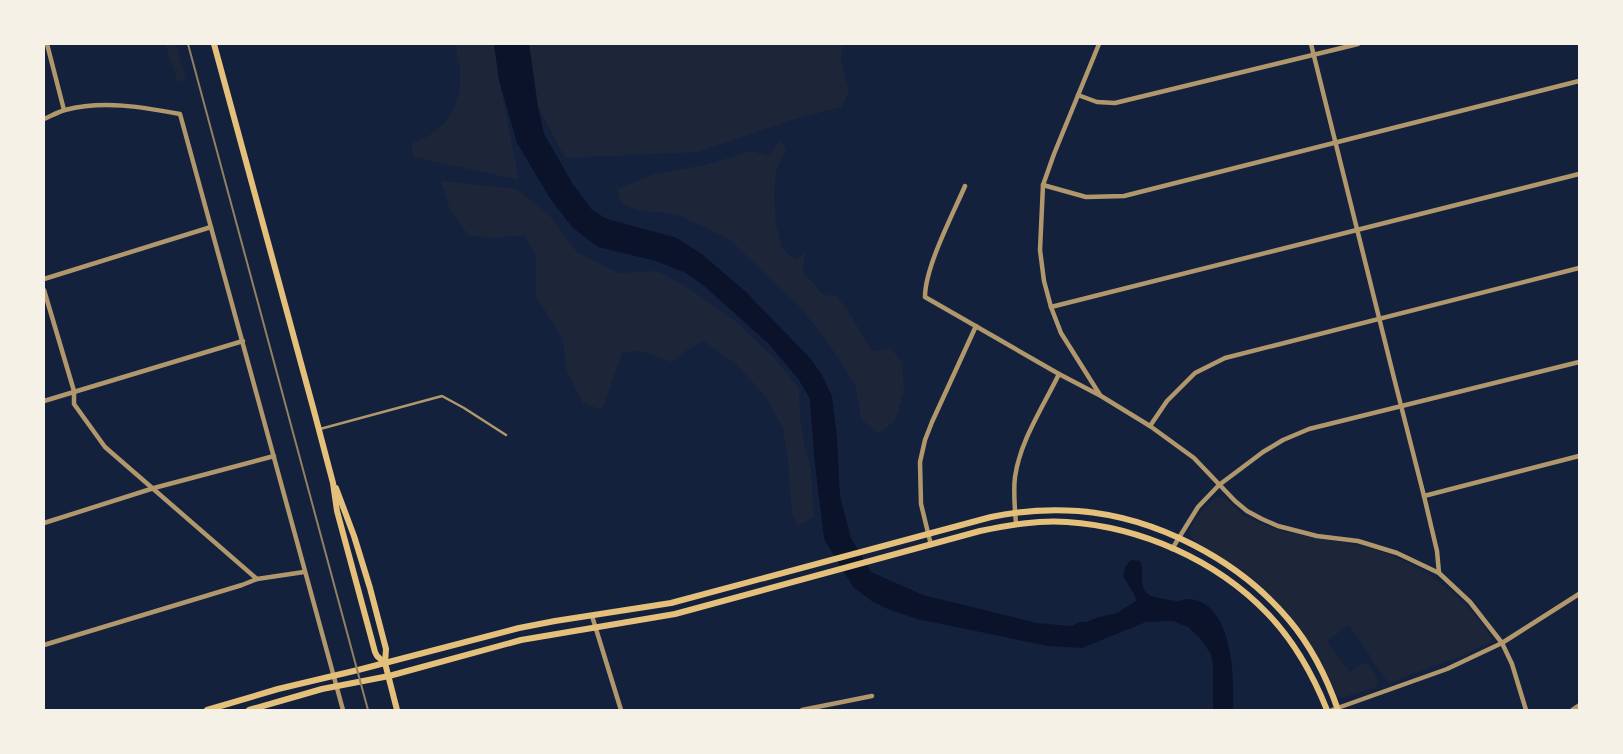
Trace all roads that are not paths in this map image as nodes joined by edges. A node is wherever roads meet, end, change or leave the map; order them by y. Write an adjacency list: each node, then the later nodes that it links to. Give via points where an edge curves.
1 (47, 44): 9 (street)
2 (214, 44): 31 (main road)
3 (1099, 44): 8 (street)
4 (1311, 44): 6 (street)
5 (1358, 44): 6 (street)
6 (1314, 55): 8 (street, via 1115,103 1097,102); 11 (street)
7 (1579, 81): 11 (street)
8 (1078, 95): 13 (street)
9 (64, 110): 10 (street); 15 (street, via 122,105 180,114)
10 (44, 118)
11 (1335, 142): 13 (street, via 1124,196 1086,197); 16 (street)
12 (1579, 174): 16 (street)
13 (1043, 185): 20 (street, via 1040,250)
14 (966, 186): 22 (street, via 937,251 925,296)
15 (211, 227): 18 (street); 23 (street)
16 (1358, 230): 20 (street); 21 (street)
17 (1579, 268): 21 (street)
18 (44, 279)
19 (44, 290): 26 (street)
20 (1051, 307): 27 (street, via 1061,333)
21 (1379, 319): 29 (street); 30 (street, via 1225,358 1195,373 1167,401)
22 (976, 326): 25 (street); 44 (street, via 925,440 920,481 921,504)
23 (243, 341): 26 (street); 33 (street)
24 (1579, 362): 29 (street)
25 (1059, 374): 27 (street); 39 (street, via 1017,465)
26 (74, 392): 28 (street); 37 (street, via 74,404 105,447)
27 (1101, 396): 30 (street)
28 (44, 401)
29 (1402, 407): 36 (street, via 1309,429 1283,440); 38 (street)
30 (1150, 426): 36 (street, via 1194,458)
31 (318, 430): 32 (lane, via 442,396); 35 (main road)
32 (506, 435)
33 (274, 456): 37 (street); 50 (street)
34 (1579, 456): 38 (street)
35 (333, 483): 48 (main road); 49 (main road)
36 (1219, 486): 45 (street, via 1198,507); 51 (street, via 1247,511 1278,526 1374,546 1397,553)
37 (154, 488): 41 (street); 53 (street)
38 (1424, 496): 51 (street)
39 (1015, 512): 40 (main road); 42 (street); 44 (main road)
40 (1100, 514): 43 (main road); 45 (main road)
41 (44, 523)
42 (1016, 524): 43 (main road, via 1065,522); 46 (main road)
43 (1098, 526): 47 (main road, via 1127,532)
44 (928, 533): 46 (street); 52 (main road)
45 (1178, 538): 47 (street); 55 (main road, via 1226,564)
46 (931, 544): 54 (main road)
47 (1172, 549): 57 (main road, via 1202,563)
48 (358, 550): 49 (main road); 66 (main road, via 386,649)
49 (348, 553): 66 (main road, via 375,652)
50 (304, 572): 53 (street); 67 (street)
51 (1439, 574): 63 (street, via 1470,602)
52 (765, 576): 54 (main road); 58 (main road)
53 (257, 579): 64 (street)
54 (768, 589): 59 (main road)
55 (1259, 590): 57 (main road); 79 (main road, via 1301,636 1315,660)
56 (1579, 594): 63 (street)
57 (1251, 598): 78 (main road, via 1295,648 1319,690)
58 (671, 603): 59 (main road); 60 (main road)
59 (675, 614): 61 (main road)
60 (592, 616): 61 (street); 62 (main road)
61 (596, 627): 65 (main road); 76 (street)
62 (499, 634): 65 (main road); 66 (main road)
63 (1502, 643): 79 (street, via 1448,669); 80 (street)
64 (44, 645)
65 (502, 645): 68 (main road)
66 (385, 663): 67 (main road); 68 (main road)
67 (334, 675): 69 (street); 72 (main road)
68 (389, 676): 69 (main road); 75 (main road)
69 (337, 687): 73 (main road); 74 (street)
70 (872, 696): 77 (street)
71 (1579, 706): 81 (street)
72 (207, 710)
73 (249, 710)
74 (343, 710)
75 (398, 710)
76 (621, 710)
77 (802, 710)
78 (1326, 710)
79 (1335, 710)
80 (1526, 710)
81 (1573, 710)

